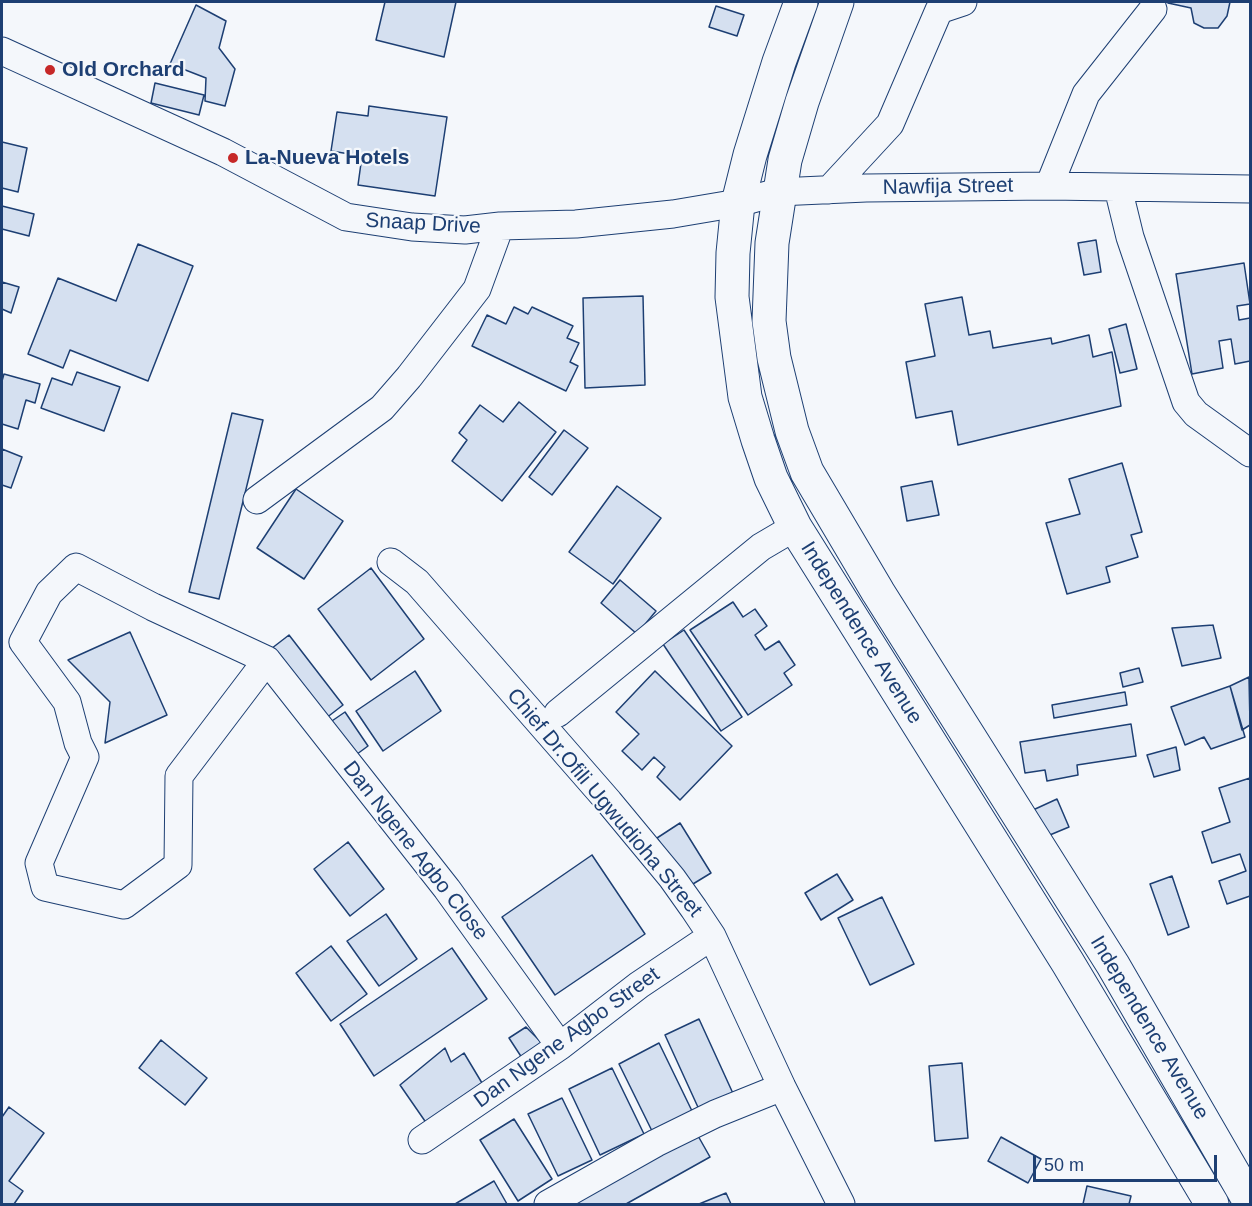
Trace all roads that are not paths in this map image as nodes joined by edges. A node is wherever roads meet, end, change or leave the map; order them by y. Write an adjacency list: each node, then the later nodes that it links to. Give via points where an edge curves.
1 (837, 2): 10 (main road, Independence Avenue, via 802,102)
2 (963, 2): 9 (street, via 939,10 890,124)
3 (795, 3): 11 (main road, Independence Avenue)
4 (1153, 9): 6 (street, via 1086,94)
5 (2, 51): 12 (street, Snaap Drive, via 223,152 346,217 412,227 465,230)
6 (1049, 186): 7 (street, Nawfija Street); 9 (street, Nawfija Street)
7 (1118, 188): 8 (street, Nawfija Street); 13 (street, via 1130,237 1186,402 1196,414)
8 (1251, 189)
9 (829, 190): 10 (street, Nawfija Street)
10 (778, 192): 11 (street, Snaap Drive); 23 (main road, Independence Avenue, via 770,321 782,392 807,472 1113,965)
11 (738, 203): 12 (street, Snaap Drive, via 576,224); 15 (main road, Independence Avenue, via 732,297 743,386 771,477)
12 (500, 226): 14 (street, via 477,289 382,408)
13 (1251, 453)
14 (256, 500)
15 (795, 527): 18 (street, via 761,547); 26 (main road, Independence Avenue, via 1068,963)
16 (391, 562): 19 (street, Chief Dr.Ofili Ugwudioha Street, via 417,582 609,802 672,878)
17 (267, 660): 17 (street, via 179,776 178,865 124,905 45,886 39,863 85,757 67,702 23,642 50,593 76,567); 20 (street, Dan Ngene Agbo Close, via 447,889)
18 (558, 713)
19 (712, 936): 20 (street, Dan Ngene Agbo Street, via 639,985); 21 (street, Chief Dr.Ofili Ugwudioha Street)
20 (560, 1046): 22 (street, Dan Ngene Agbo Street)
21 (782, 1087): 24 (street, via 656,1143); 25 (street, Chief Dr.Ofili Ugwudioha Street)
22 (422, 1140)
23 (1251, 1202)
24 (548, 1204)
25 (841, 1204)
26 (1212, 1204)

